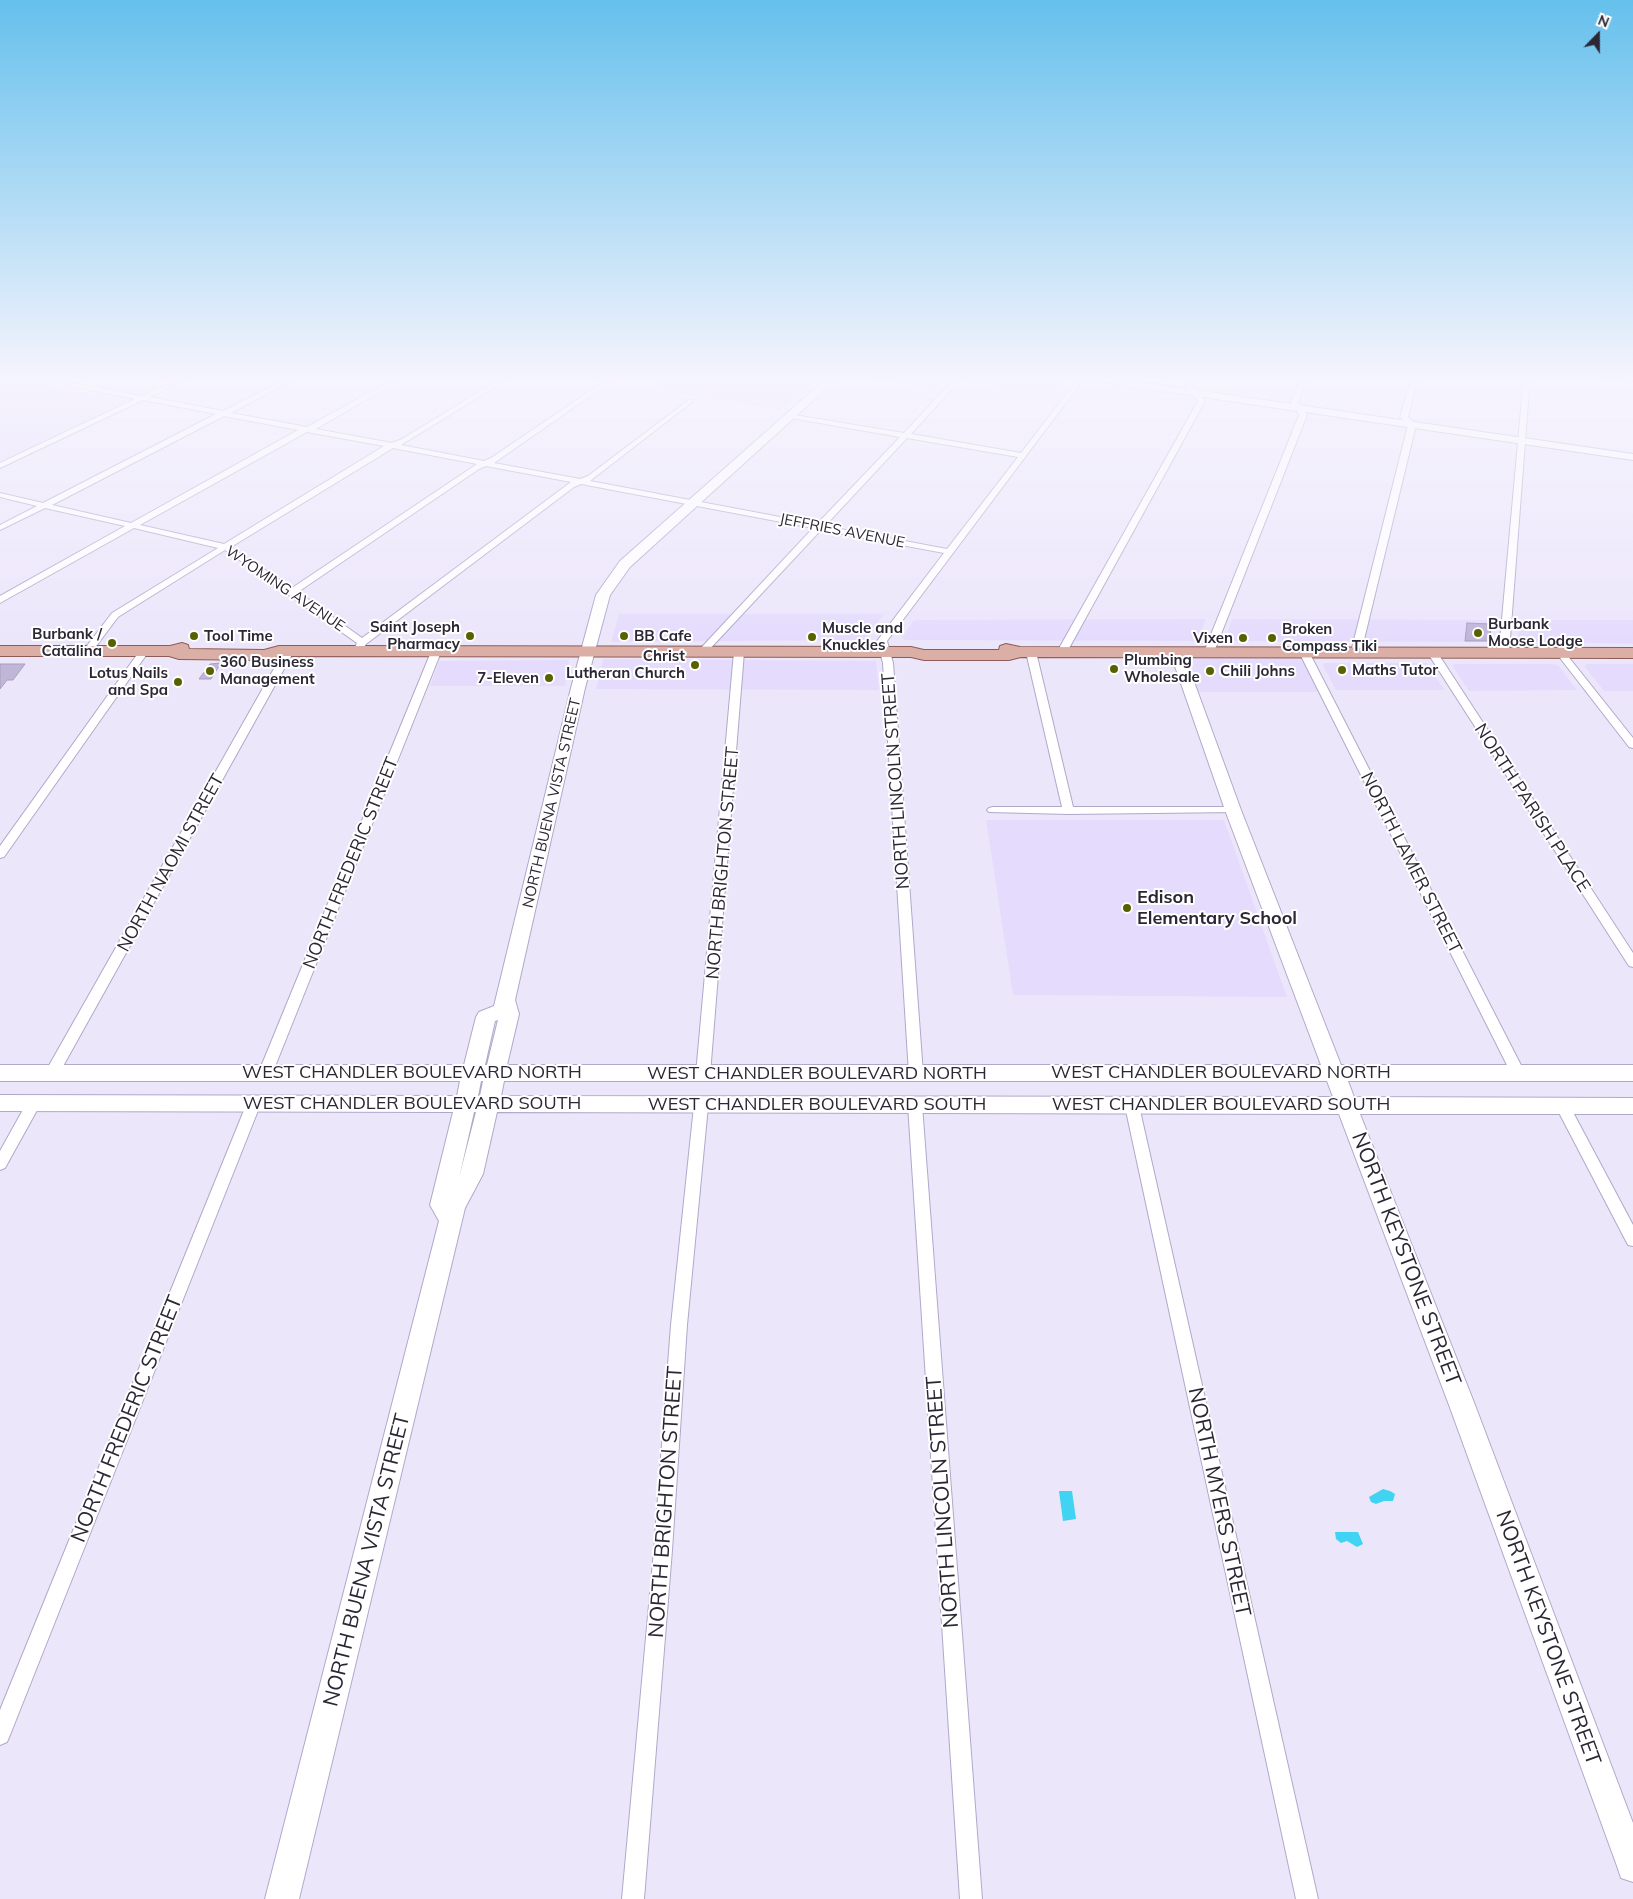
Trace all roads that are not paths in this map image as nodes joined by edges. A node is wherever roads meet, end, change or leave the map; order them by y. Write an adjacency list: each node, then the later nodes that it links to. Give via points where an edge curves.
1 (123, 465): 17 (street)
2 (244, 465): 18 (street)
3 (360, 465): 21 (street)
4 (483, 465): 23 (street)
5 (488, 465): 14 (street, JEFFRIES AVENUE)
6 (608, 465): 14 (street)
7 (736, 465): 16 (main road, NORTH BUENA VISTA STREET)
8 (878, 465): 19 (street)
9 (1015, 465): 22 (street, NORTH LINCOLN STREET)
10 (1167, 465): 36 (street)
11 (1283, 465): 38 (street)
12 (1402, 465): 40 (street)
13 (1520, 465): 42 (street)
14 (581, 482): 16 (street, JEFFRIES AVENUE); 25 (street, via 571,485)
15 (0, 495): 17 (street, WYOMING AVENUE)
16 (693, 503): 19 (street, JEFFRIES AVENUE); 31 (main road, NORTH BUENA VISTA STREET, via 625,564 610,582 597,613)
17 (44, 505): 18 (street, WYOMING AVENUE); 20 (street)
18 (132, 526): 21 (street, WYOMING AVENUE); 24 (street)
19 (820, 527): 22 (street, JEFFRIES AVENUE); 32 (street)
20 (0, 528)
21 (226, 547): 23 (street, WYOMING AVENUE); 27 (street, via 115,615)
22 (950, 552): 34 (street, NORTH LINCOLN STREET, via 882,641)
23 (292, 592): 25 (street, WYOMING AVENUE)
24 (0, 600)
25 (360, 646): 29 (main road); 30 (main road)
26 (0, 651): 27 (main road)
27 (88, 651): 28 (main road)
28 (144, 651): 29 (main road, via 235,655); 49 (street)
29 (284, 651): 53 (street, NORTH NAOMI STREET)
30 (436, 652): 31 (main road); 57 (street, NORTH FREDERIC STREET)
31 (588, 652): 32 (main road); 54 (main road, NORTH BUENA VISTA STREET, via 505,1006)
32 (703, 652): 33 (main road)
33 (739, 652): 34 (main road); 58 (street, NORTH BRIGHTON STREET)
34 (885, 652): 35 (main road, via 924,655 1010,655); 59 (street, NORTH LINCOLN STREET)
35 (1026, 652): 36 (main road); 48 (street)
36 (1062, 652): 37 (main road)
37 (1177, 652): 38 (main road); 47 (main road, NORTH KEYSTONE STREET)
38 (1209, 652): 39 (main road)
39 (1304, 652): 40 (main road); 56 (street, NORTH LAMER STREET)
40 (1356, 652): 41 (main road)
41 (1432, 652): 42 (main road); 50 (street, NORTH PARISH PLACE)
42 (1504, 652): 43 (main road)
43 (1560, 652): 44 (main road); 45 (street)
44 (1633, 653)
45 (1633, 745)
46 (993, 810): 48 (street)
47 (1234, 810): 48 (street); 55 (main road, NORTH KEYSTONE STREET)
48 (1069, 811)
49 (0, 854)
50 (1633, 963)
51 (1633, 1072): 56 (main road, WEST CHANDLER BOULEVARD NORTH)
52 (0, 1073): 53 (main road, WEST CHANDLER BOULEVARD NORTH)
53 (52, 1073): 57 (main road, WEST CHANDLER BOULEVARD NORTH)
54 (485, 1073): 57 (main road, WEST CHANDLER BOULEVARD NORTH); 58 (main road, WEST CHANDLER BOULEVARD NORTH); 63 (main road, NORTH BUENA VISTA STREET)
55 (1335, 1073): 56 (main road, WEST CHANDLER BOULEVARD NORTH); 59 (main road, WEST CHANDLER BOULEVARD NORTH); 65 (main road, NORTH KEYSTONE STREET)
56 (1518, 1073)
57 (266, 1074)
58 (703, 1074): 59 (main road, WEST CHANDLER BOULEVARD NORTH)
59 (916, 1074)
60 (0, 1103): 61 (main road, WEST CHANDLER BOULEVARD SOUTH)
61 (34, 1103): 62 (main road, WEST CHANDLER BOULEVARD SOUTH); 70 (street)
62 (254, 1103): 63 (main road, WEST CHANDLER BOULEVARD SOUTH); 72 (street, NORTH FREDERIC STREET)
63 (475, 1105): 67 (main road, WEST CHANDLER BOULEVARD SOUTH); 74 (main road, NORTH BUENA VISTA STREET, via 472,1174 452,1214)
64 (915, 1105): 67 (main road, WEST CHANDLER BOULEVARD SOUTH); 68 (main road, WEST CHANDLER BOULEVARD SOUTH); 76 (street, NORTH LINCOLN STREET)
65 (1346, 1105): 66 (main road, WEST CHANDLER BOULEVARD SOUTH); 68 (main road, WEST CHANDLER BOULEVARD SOUTH); 73 (main road, NORTH KEYSTONE STREET, via 1462,1405)
66 (1562, 1105): 69 (main road, WEST CHANDLER BOULEVARD SOUTH); 71 (street)
67 (700, 1106): 75 (street, NORTH BRIGHTON STREET)
68 (1132, 1106): 77 (street, NORTH MYERS STREET)
69 (1633, 1106)
70 (0, 1164)
71 (1633, 1240)
72 (0, 1735)
73 (1633, 1866)
74 (282, 1899)
75 (633, 1899)
76 (971, 1899)
77 (1307, 1899)

